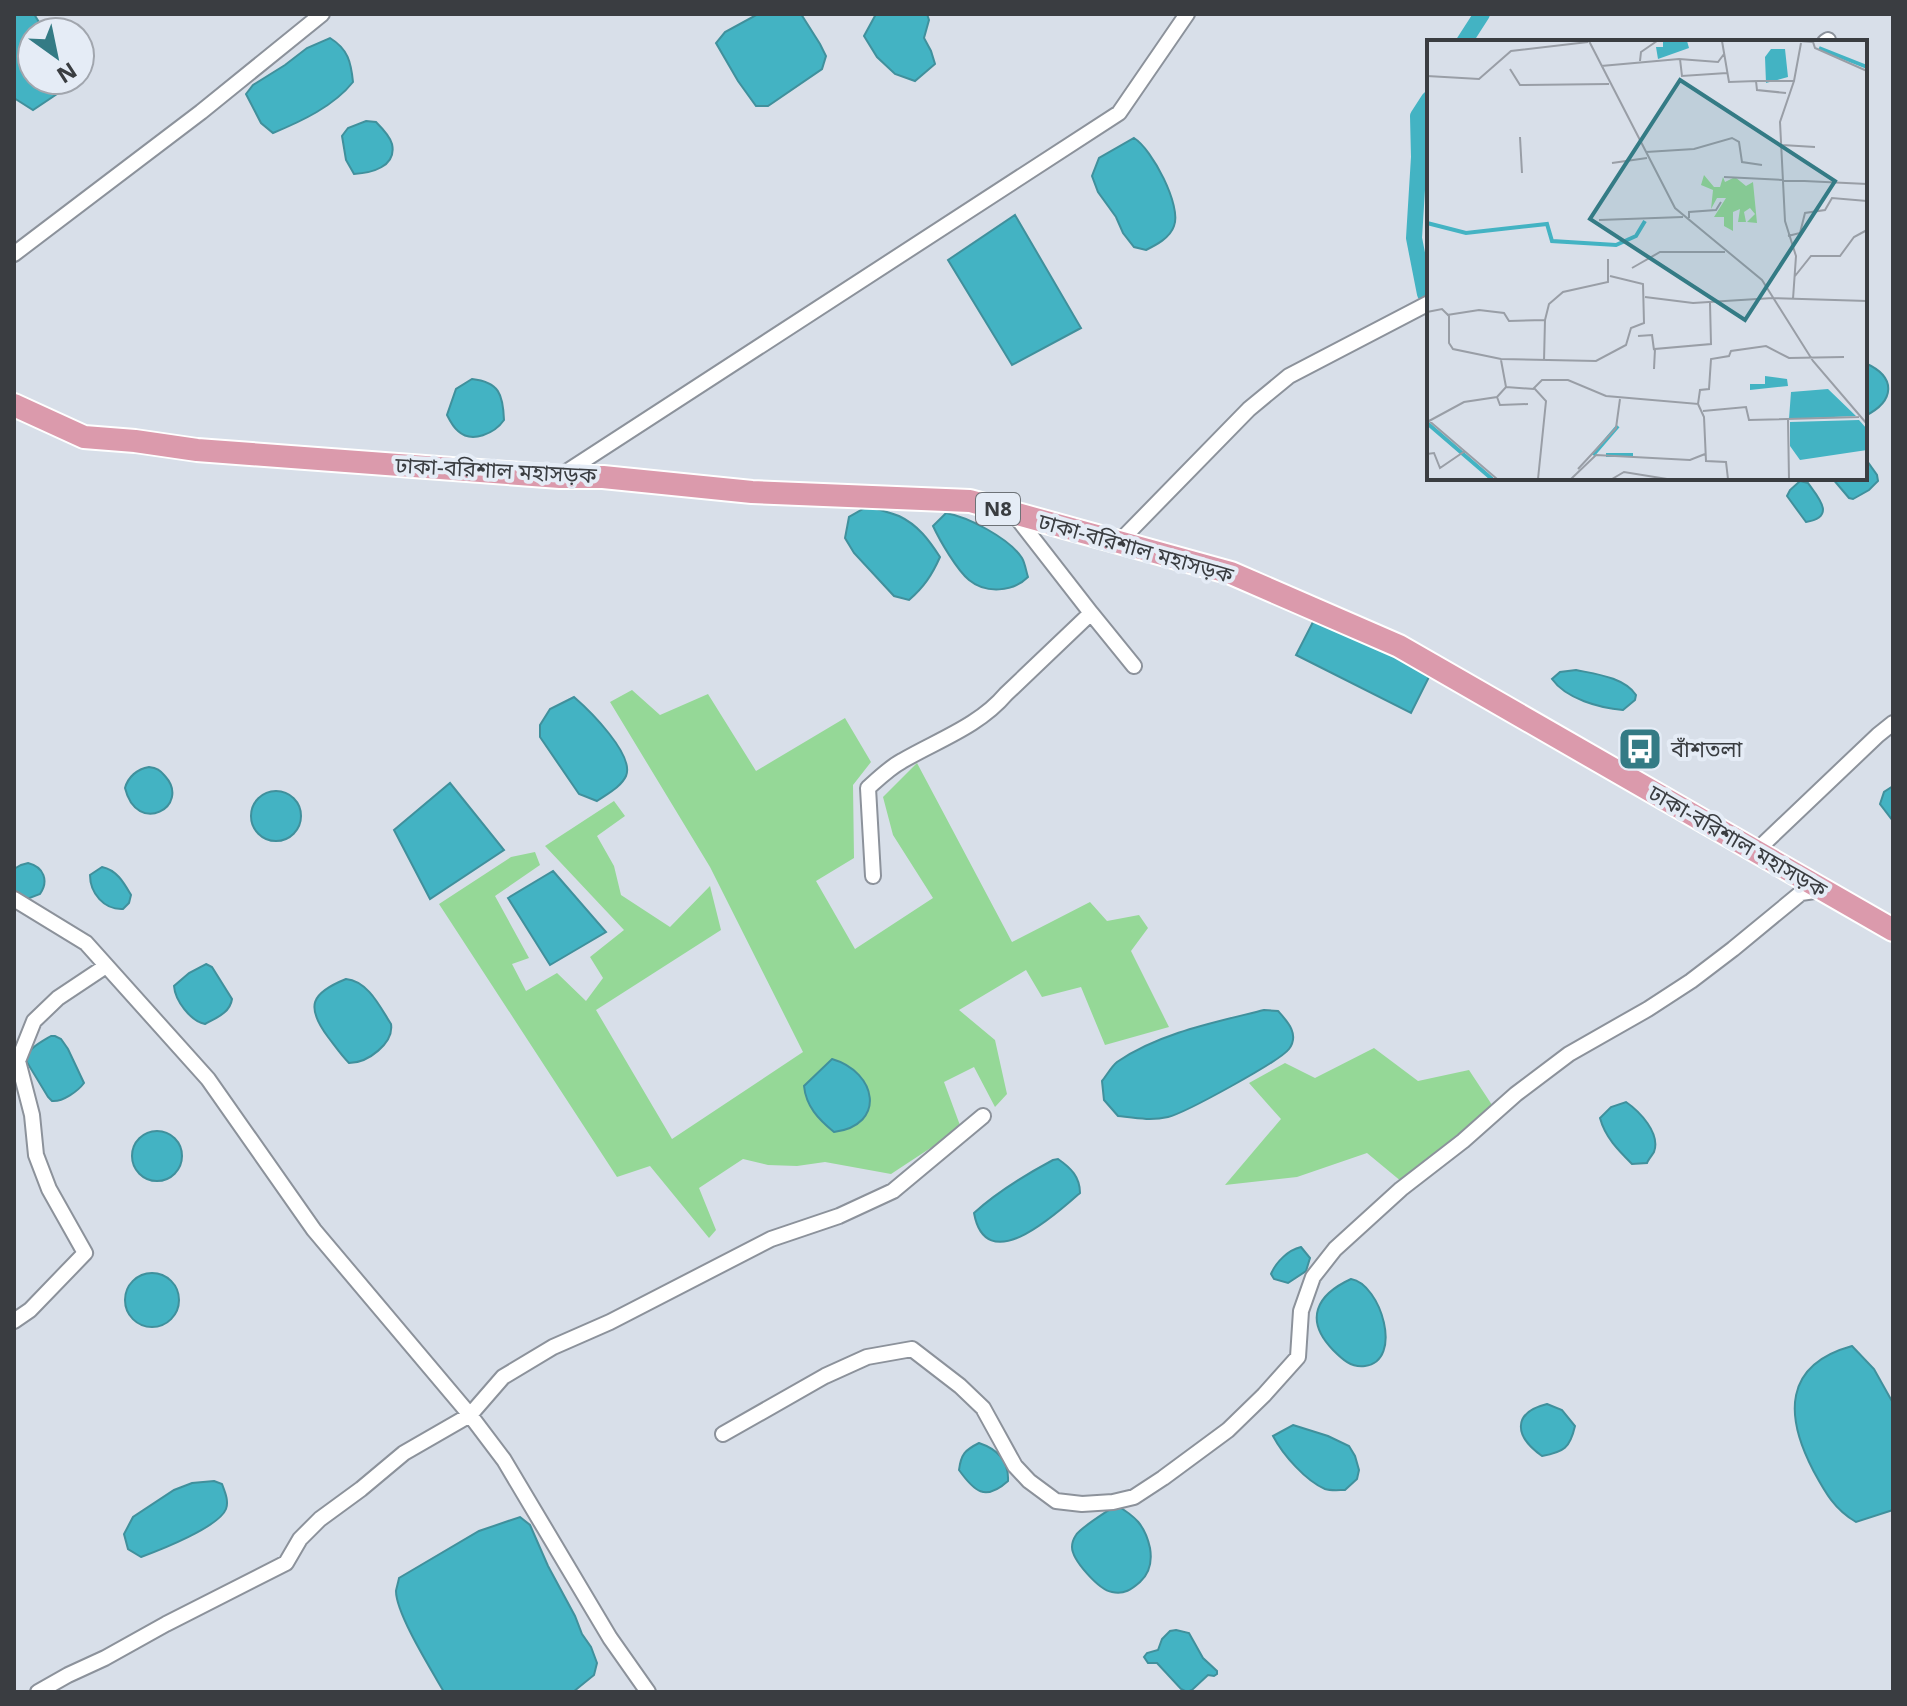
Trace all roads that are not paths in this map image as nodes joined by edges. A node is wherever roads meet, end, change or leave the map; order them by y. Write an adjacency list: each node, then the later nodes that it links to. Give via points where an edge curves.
1 (322, 14): 3 (street)
2 (1187, 14): 6 (street, via 1119,113)
3 (14, 254)
4 (1427, 304): 8 (street, via 1289,376 1249,409)
5 (14, 405): 6 (highway, ঢাকা-বরিশাল মহাসড়ক / N8, via 84,437)
6 (560, 477): 7 (highway, ঢাকা-বরিশাল মহাসড়ক / N8, via 970,501)
7 (1007, 511): 8 (highway, ঢাকা-বরিশাল মহাসড়ক / N8); 9 (street, via 1014,513)
8 (1119, 542): 12 (highway, ঢাকা-বরিশাল মহাসড়ক / N8, via 1231,573 1399,646)
9 (1091, 613): 10 (street); 13 (street, via 995,707 898,763 868,788)
10 (1134, 666)
11 (1893, 723): 12 (street)
12 (1755, 852): 14 (highway, ঢাকা-বরিশাল মহাসড়ক / N8)
13 (873, 876)
14 (1821, 890): 16 (highway, ঢাকা-বরিশাল মহাসড়ক / N8); 21 (street, via 1801,893 1691,981 1569,1054 1401,1189 1335,1249 1313,1277 1301,1311 1298,1357 1228,1430 1134,1497 1082,1504 1056,1501 1015,1466 983,1408 912,1349 867,1357)
15 (14, 899): 17 (street, via 86,943)
16 (1893, 930)
17 (106, 966): 19 (street, via 34,1021 18,1061 36,1155 85,1253); 20 (street, via 208,1079 314,1230)
18 (983, 1116): 20 (street, via 893,1191 771,1239 553,1347 503,1377)
19 (14, 1321)
20 (470, 1415): 22 (street, via 404,1453 320,1519 286,1563); 23 (street, via 504,1460)
21 (723, 1434)
22 (38, 1692)
23 (648, 1692)

